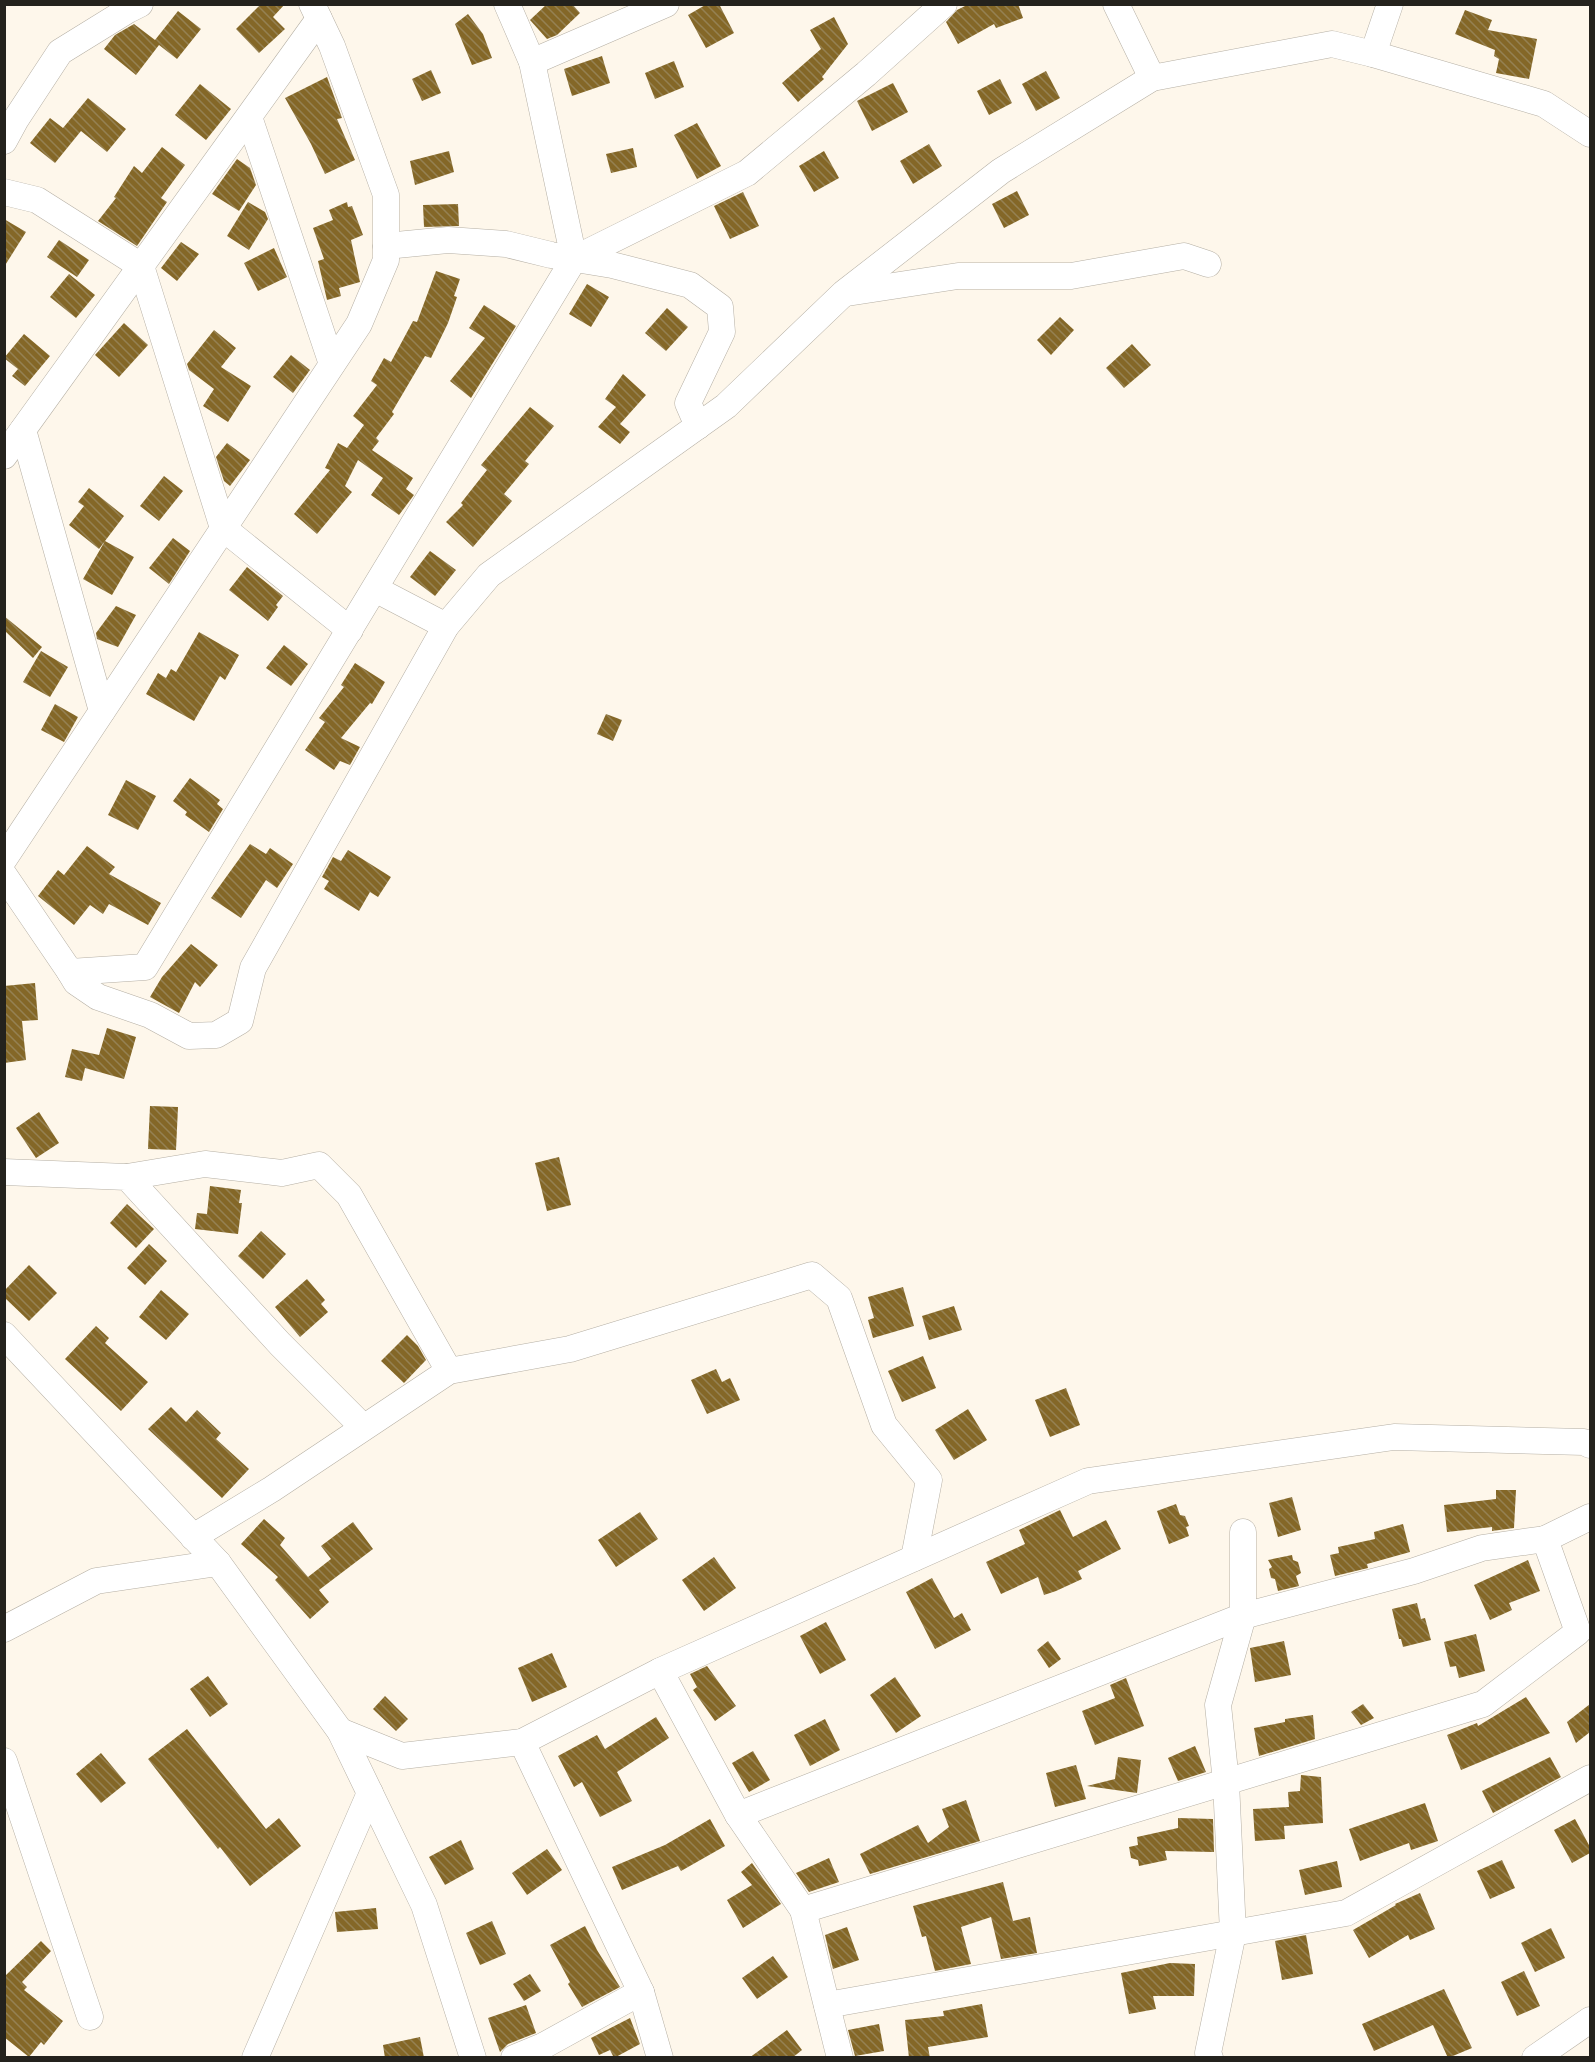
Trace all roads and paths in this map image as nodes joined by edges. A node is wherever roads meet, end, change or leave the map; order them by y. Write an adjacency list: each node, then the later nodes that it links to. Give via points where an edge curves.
1 (140, 4): 14 (street, via 60,52)
2 (507, 4): 10 (street)
3 (666, 4): 8 (street)
4 (944, 4): 17 (street, via 747,173)
5 (1116, 4): 11 (street)
6 (1390, 4): 9 (street)
7 (316, 12): 12 (street); 16 (street, via 386,195)
8 (623, 13): 10 (street)
9 (1373, 54): 11 (street, via 1332,44); 13 (street, via 1544,104)
10 (532, 62): 17 (street)
11 (1152, 78): 20 (street, via 1001,171)
12 (249, 117): 19 (street); 21 (street)
13 (1590, 134)
14 (4, 141)
15 (4, 192): 19 (street, via 37,200)
16 (386, 246): 17 (street, via 448,240 506,244); 21 (street, via 386,260 359,324)
17 (574, 259): 22 (street, via 690,285 720,307 722,332 688,403); 26 (street)
18 (1208, 264): 20 (street, via 1184,256 1071,276 958,276)
19 (141, 266): 23 (street); 25 (street)
20 (844, 294): 22 (street, via 726,406)
21 (332, 364): 25 (street)
22 (698, 426): 27 (street, via 489,575)
23 (23, 430): 24 (street); 29 (street)
24 (4, 456)
25 (223, 528): 28 (street); 29 (street)
26 (375, 589): 27 (street); 28 (street)
27 (446, 626): 32 (street, via 253,968 240,1021 216,1035 189,1036 150,1015 98,997 76,982)
28 (350, 630): 32 (street, via 145,967)
29 (102, 711): 30 (street)
30 (4, 859)
31 (4, 875): 32 (street)
32 (70, 972)
33 (4, 1172): 34 (street)
34 (127, 1177): 36 (street, via 205,1164 282,1173 319,1166 349,1195); 37 (street, via 280,1344)
35 (4, 1335): 41 (street)
36 (449, 1371): 37 (street); 43 (street, via 570,1350 812,1275 839,1298 884,1425 929,1480)
37 (363, 1427): 41 (street)
38 (1590, 1445): 43 (street, via 1394,1437 1088,1481)
39 (1590, 1517): 42 (street)
40 (1243, 1532): 45 (street)
41 (193, 1537): 44 (street)
42 (1545, 1539): 45 (street, via 1482,1548 1414,1571); 52 (street, via 1578,1632 1483,1704)
43 (914, 1558): 47 (street)
44 (218, 1563): 46 (street, via 96,1581); 48 (street)
45 (1243, 1616): 52 (street, via 1218,1705); 54 (street)
46 (4, 1629)
47 (660, 1671): 49 (street); 54 (street)
48 (340, 1731): 49 (street, via 402,1756); 53 (street)
49 (522, 1742): 57 (street)
50 (4, 1761): 59 (street)
51 (1590, 1778): 56 (street, via 1346,1913)
52 (1226, 1782): 55 (street); 56 (street)
53 (370, 1793): 62 (street); 63 (street, via 424,1905)
54 (738, 1815): 55 (street)
55 (803, 1910): 58 (street)
56 (1233, 1933): 58 (street); 61 (street)
57 (641, 1992): 64 (street); 65 (street)
58 (827, 2005): 66 (street)
59 (90, 2016)
60 (1590, 2020): 67 (street)
61 (1205, 2056)
62 (255, 2058)
63 (473, 2058)
64 (514, 2058)
65 (660, 2058)
66 (840, 2058)
67 (1535, 2058)

